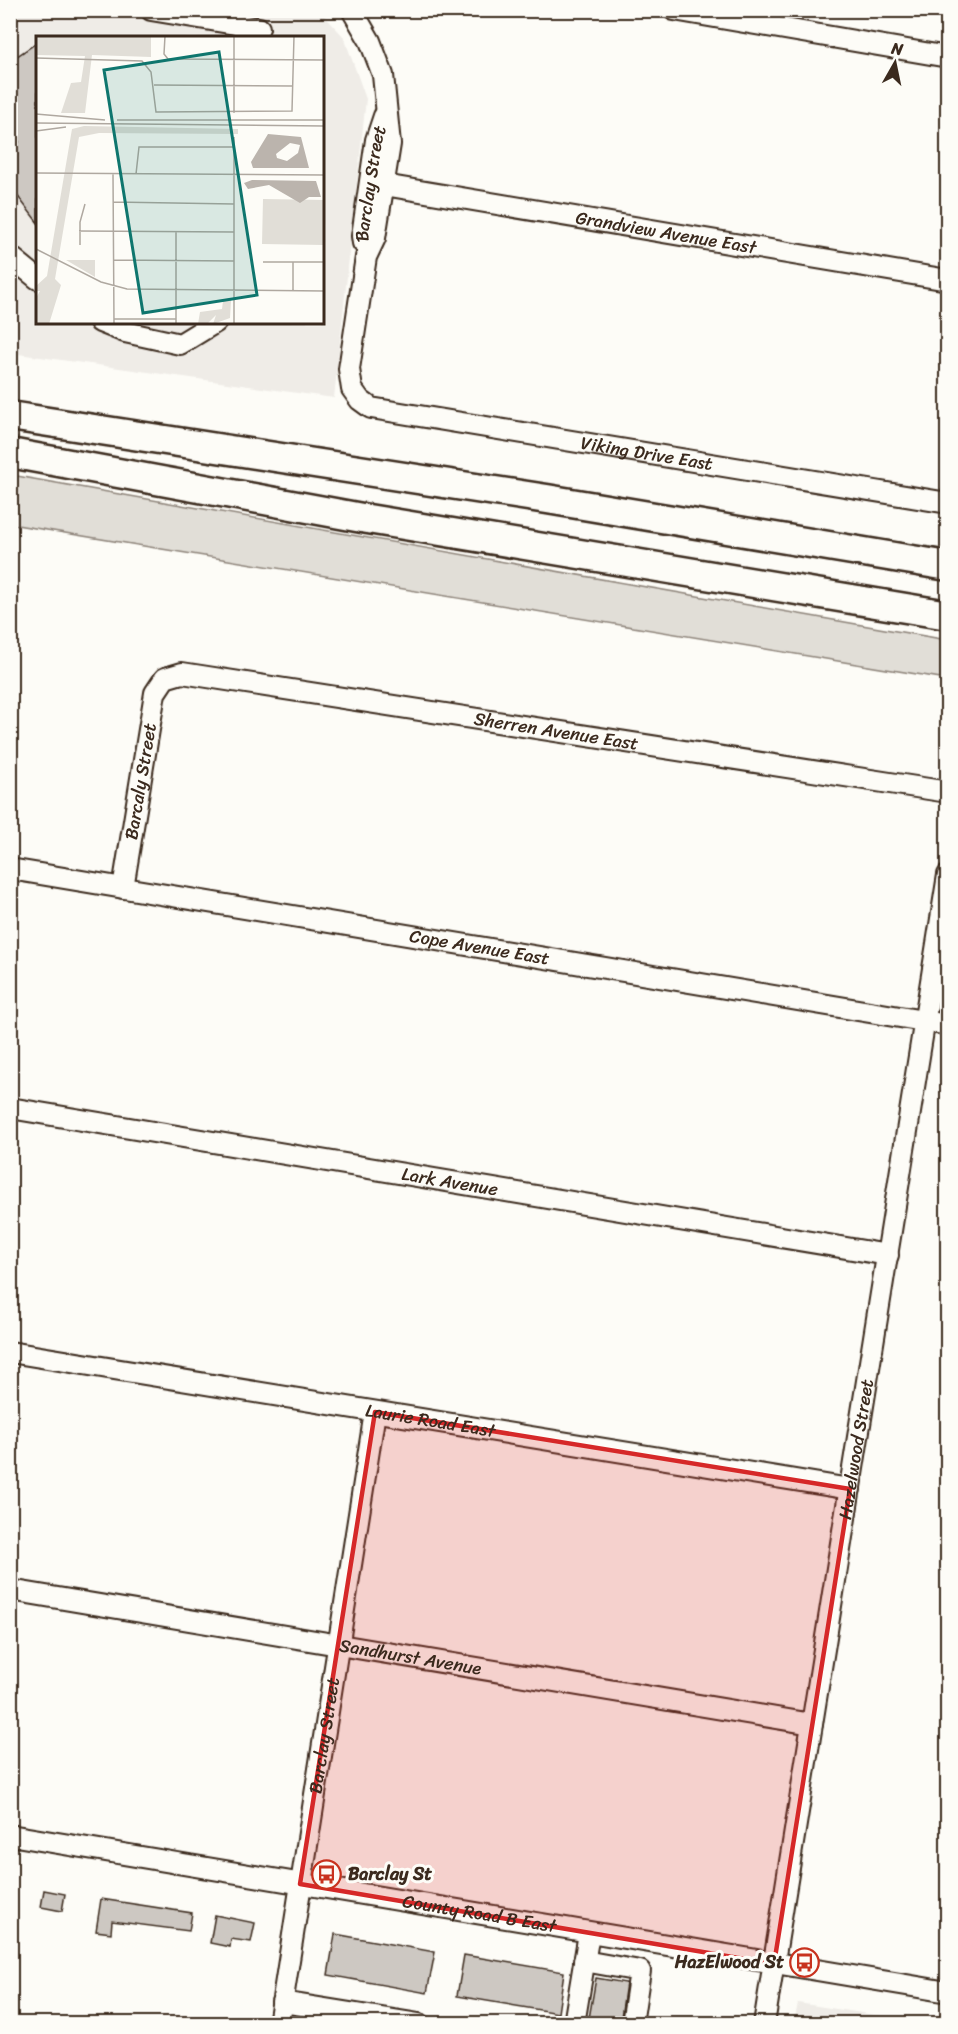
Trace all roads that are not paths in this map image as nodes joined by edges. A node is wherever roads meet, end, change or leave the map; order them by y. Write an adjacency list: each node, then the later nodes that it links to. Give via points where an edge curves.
1 (151, 10): 4 (street)
2 (352, 10): 6 (street, Barclay Street, via 383,75)
3 (674, 10): 5 (street)
4 (259, 28)
5 (948, 57)
6 (385, 112): 7 (street, Barclay Street, via 390,144); 9 (street, Barclay Street, via 376,140 362,236)
7 (384, 185): 9 (street, Barclay Street, via 375,238); 11 (street, Grandview Avenue East)
8 (10, 256): 10 (street)
9 (366, 257): 15 (street, Barclay Street, via 349,369)
10 (36, 277)
11 (948, 280)
12 (113, 324): 14 (street)
13 (213, 324): 14 (street, via 180,344)
14 (132, 327)
15 (352, 389): 18 (street, Viking Drive East, via 371,408)
16 (10, 416): 19 (highway)
17 (18, 455): 20 (highway, via 362,518)
18 (948, 503)
19 (948, 566)
20 (948, 615)
21 (165, 678): 22 (street, Sherren Avenue East, via 182,673); 25 (street, Barcaly Street, via 155,693)
22 (948, 792)
23 (10, 869): 25 (street, Cope Avenue East)
24 (948, 875): 26 (street, Hazelwood Street)
25 (123, 888): 26 (street, Cope Avenue East)
26 (924, 1021): 27 (street, Cope Avenue East); 29 (street, Hazelwood Street)
27 (948, 1025)
28 (10, 1108): 29 (street, Lark Avenue)
29 (888, 1255): 32 (street, Hazelwood Street)
30 (10, 1352): 31 (street, Laurie Road East)
31 (375, 1412): 32 (street, Laurie Road East); 34 (street, Barclay Street)
32 (850, 1489): 35 (street, Hazelwood Street)
33 (10, 1590): 34 (street, Sandhurst Avenue)
34 (338, 1645): 35 (street, Sandhurst Avenue); 37 (street, Barclay Street)
35 (812, 1724): 40 (street, Hazelwood Street)
36 (10, 1835): 37 (street, County Road B East)
37 (300, 1884): 38 (street, County Road B East); 42 (street, Barclay Street)
38 (589, 1933): 39 (street); 40 (street, County Road B East)
39 (584, 1961): 45 (street); 46 (street, via 640,1971)
40 (774, 1964): 41 (street, County Road B East); 47 (street, Hazelwood Street)
41 (948, 1992)
42 (282, 2002): 43 (street, Barclay Street); 44 (street)
43 (279, 2024)
44 (419, 2024)
45 (574, 2024)
46 (632, 2024)
47 (764, 2024)

